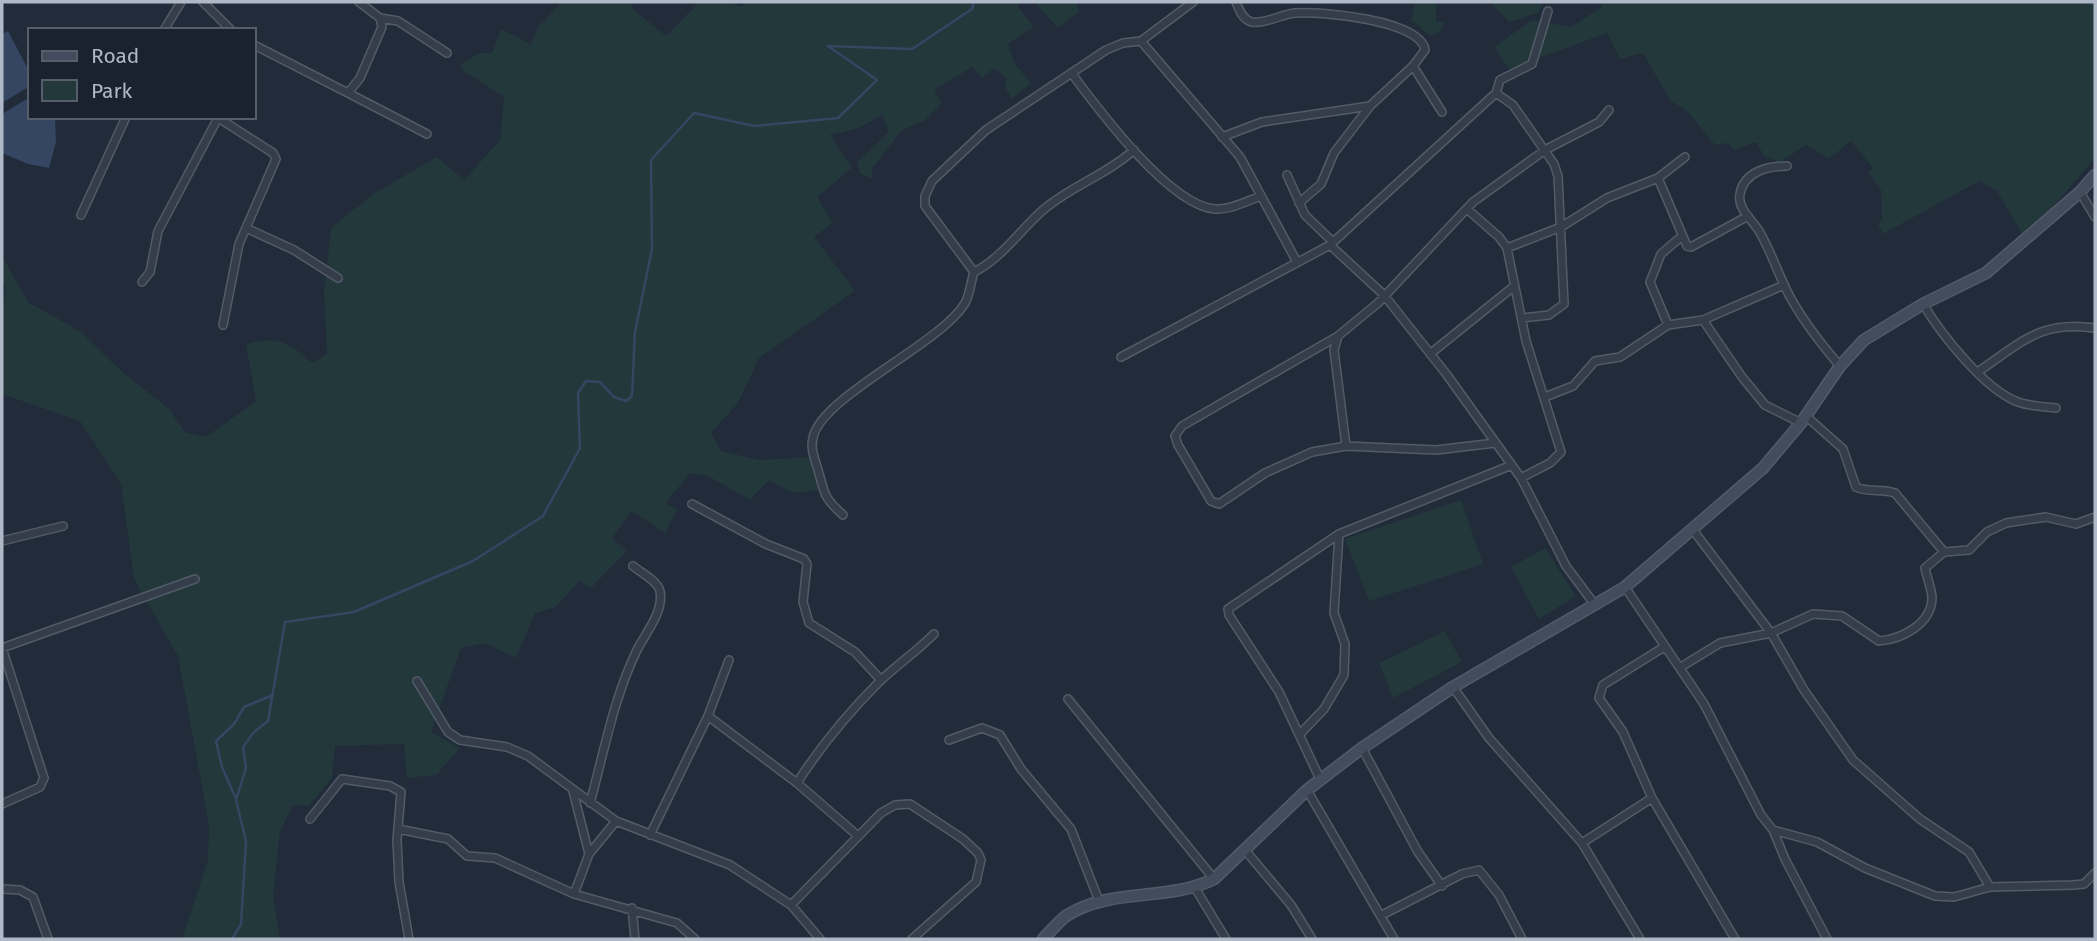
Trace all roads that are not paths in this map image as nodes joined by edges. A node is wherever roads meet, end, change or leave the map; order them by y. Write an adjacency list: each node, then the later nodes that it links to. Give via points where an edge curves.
1 (181, 2): 10 (street)
2 (203, 2): 7 (street)
3 (211, 2): 7 (street)
4 (359, 2): 9 (street)
5 (1194, 2): 12 (street)
6 (1236, 2): 15 (street, via 1244,18 1253,22 1296,13 1400,26 1424,44)
7 (211, 11): 11 (street)
8 (1548, 11): 18 (street, via 1532,64 1500,80)
9 (380, 18): 14 (street, via 398,21); 17 (street, via 380,35)
10 (165, 28)
11 (228, 28)
12 (1141, 41): 16 (street, via 1106,50); 26 (street)
13 (256, 46): 17 (street)
14 (447, 53)
15 (1413, 66): 19 (street); 21 (street)
16 (1072, 74): 27 (street); 47 (street, via 986,130 932,181 925,195 925,206)
17 (348, 93): 25 (street)
18 (1496, 93): 28 (street, via 1513,105); 44 (street)
19 (1370, 106): 26 (street, via 1262,122); 36 (street, via 1334,153 1321,184)
20 (1609, 110): 28 (street, via 1599,122)
21 (1441, 112)
22 (125, 119): 38 (street)
23 (216, 119): 49 (street, via 158,231 150,272)
24 (220, 119): 42 (street, via 276,156)
25 (427, 134)
26 (1222, 137): 35 (street, via 1240,157)
27 (1134, 150): 35 (street, via 1171,187 1212,209); 47 (street, via 1043,210)
28 (1545, 150): 37 (street); 41 (street, via 1558,176)
29 (1685, 157): 33 (street)
30 (1787, 166): 39 (street, via 1764,168 1742,188 1739,195)
31 (1287, 175): 36 (street)
32 (2095, 175): 34 (street)
33 (1658, 178): 41 (street, via 1607,198); 43 (street)
34 (2080, 192): 40 (street); 53 (street, via 1986,273)
35 (1261, 195): 46 (street)
36 (1298, 203): 44 (street)
37 (1467, 209): 45 (street); 52 (street)
38 (81, 215)
39 (1748, 216): 43 (street, via 1691,247); 50 (street)
40 (2095, 217)
41 (1561, 227): 45 (street); 54 (street, via 1564,304 1549,315)
42 (246, 228): 48 (street, via 295,250); 56 (street)
43 (1682, 236): 57 (street, via 1661,254 1650,282)
44 (1332, 244): 46 (street); 52 (street)
45 (1507, 248): 51 (street)
46 (1297, 262): 61 (street)
47 (974, 272): 72 (street, via 965,302 951,319 869,380 818,426 812,452 821,489)
48 (338, 278)
49 (142, 282)
50 (1784, 285): 55 (street); 62 (street, via 1802,318)
51 (1513, 287): 54 (street); 60 (street)
52 (1384, 295): 59 (street); 60 (street)
53 (1923, 304): 62 (street, via 1864,340); 63 (street, via 1940,333)
54 (1522, 318): 64 (street)
55 (1703, 320): 57 (street); 66 (street, via 1765,405)
56 (223, 325)
57 (1668, 326): 64 (street, via 1620,357 1595,360 1573,386)
58 (2095, 328): 63 (street, via 2058,325 2025,340)
59 (1338, 336): 68 (street, via 1334,350); 68 (street, via 1182,426 1175,436 1204,492 1219,505 1265,473 1312,452)
60 (1430, 354): 67 (street)
61 (1121, 357)
62 (1840, 366): 66 (street)
63 (1979, 371): 65 (street, via 2002,394 2019,403)
64 (1545, 397): 70 (street, via 1561,452)
65 (2056, 408)
66 (1804, 419): 75 (street, via 1763,468); 78 (street, via 1843,449 1856,487 1895,493)
67 (1495, 443): 68 (street, via 1436,450); 69 (street)
68 (1346, 446)
69 (1512, 465): 70 (street); 76 (street)
70 (1521, 478): 82 (street, via 1566,566)
71 (692, 504): 89 (street, via 804,559 803,602 809,623 855,652)
72 (843, 515)
73 (2095, 517): 78 (street, via 2076,524 2046,517 2006,523 1987,532 1969,550)
74 (63, 526): 77 (street)
75 (1693, 530): 81 (street); 84 (street)
76 (1339, 534): 94 (street, via 1334,613 1345,644 1344,675 1324,709); 94 (street, via 1228,609 1279,692)
77 (2, 541)
78 (1944, 552): 84 (street, via 1925,569 1932,599 1922,621 1909,632 1879,641 1835,613 1802,617)
79 (633, 566): 102 (street, via 659,586 660,593 653,623 623,684)
80 (195, 579): 86 (street)
81 (1625, 587): 82 (street); 85 (street)
82 (1595, 605): 91 (street)
83 (934, 634): 89 (street)
84 (1771, 634): 88 (street, via 1720,643); 116 (street, via 1853,760 1920,819 1969,852)
85 (1664, 646): 88 (street); 101 (street, via 1599,692)
86 (2, 648): 103 (street, via 44,778 40,787)
87 (729, 660): 93 (street)
88 (1681, 667): 107 (street)
89 (881, 680): 98 (street)
90 (417, 681): 100 (street, via 448,732 460,740 507,747 528,756)
91 (1453, 687): 96 (street); 110 (street, via 1489,737)
92 (1068, 699): 114 (street)
93 (708, 716): 98 (street); 108 (street)
94 (1299, 735): 97 (street)
95 (949, 740): 120 (street, via 982,728 1000,735 1021,769 1071,829)
96 (1362, 748): 97 (street); 115 (street)
97 (1321, 779): 99 (street)
98 (797, 783): 109 (street)
99 (1307, 790): 111 (street); 123 (street)
100 (573, 791): 102 (street); 112 (street)
101 (1652, 797): 110 (street); 136 (street)
102 (590, 803): 105 (street)
103 (2, 804)
104 (310, 819): 106 (street, via 335,785 348,778 401,792)
105 (616, 821): 108 (street); 112 (street)
106 (398, 829): 119 (street, via 448,839 467,856 495,858); 125 (street, via 399,882)
107 (1773, 830): 116 (street, via 1817,842 1865,868 1935,896 1954,897); 137 (street)
108 (650, 835): 121 (street, via 730,865)
109 (858, 836): 121 (street); 129 (street, via 888,808 910,804 978,853 976,882)
110 (1582, 843): 135 (street)
111 (1245, 849): 114 (street); 132 (street)
112 (589, 854): 119 (street)
113 (2095, 873): 116 (street, via 2084,884)
114 (1214, 878): 117 (street)
115 (1441, 886): 123 (street); 134 (street, via 1479,870 1499,895)
116 (1990, 887)
117 (1195, 888): 120 (street); 131 (street)
118 (2, 889): 124 (street, via 20,890 33,897)
119 (574, 894): 122 (street)
120 (1099, 901): 130 (street, via 1066,916)
121 (791, 905): 128 (street)
122 (632, 908): 126 (street); 127 (street, via 677,923)
123 (1382, 915): 133 (street)
124 (48, 939)
125 (410, 939)
126 (635, 939)
127 (695, 939)
128 (820, 939)
129 (912, 939)
130 (1043, 939)
131 (1226, 939)
132 (1312, 939)
133 (1394, 939)
134 (1522, 939)
135 (1640, 939)
136 (1735, 939)
137 (1827, 939)

